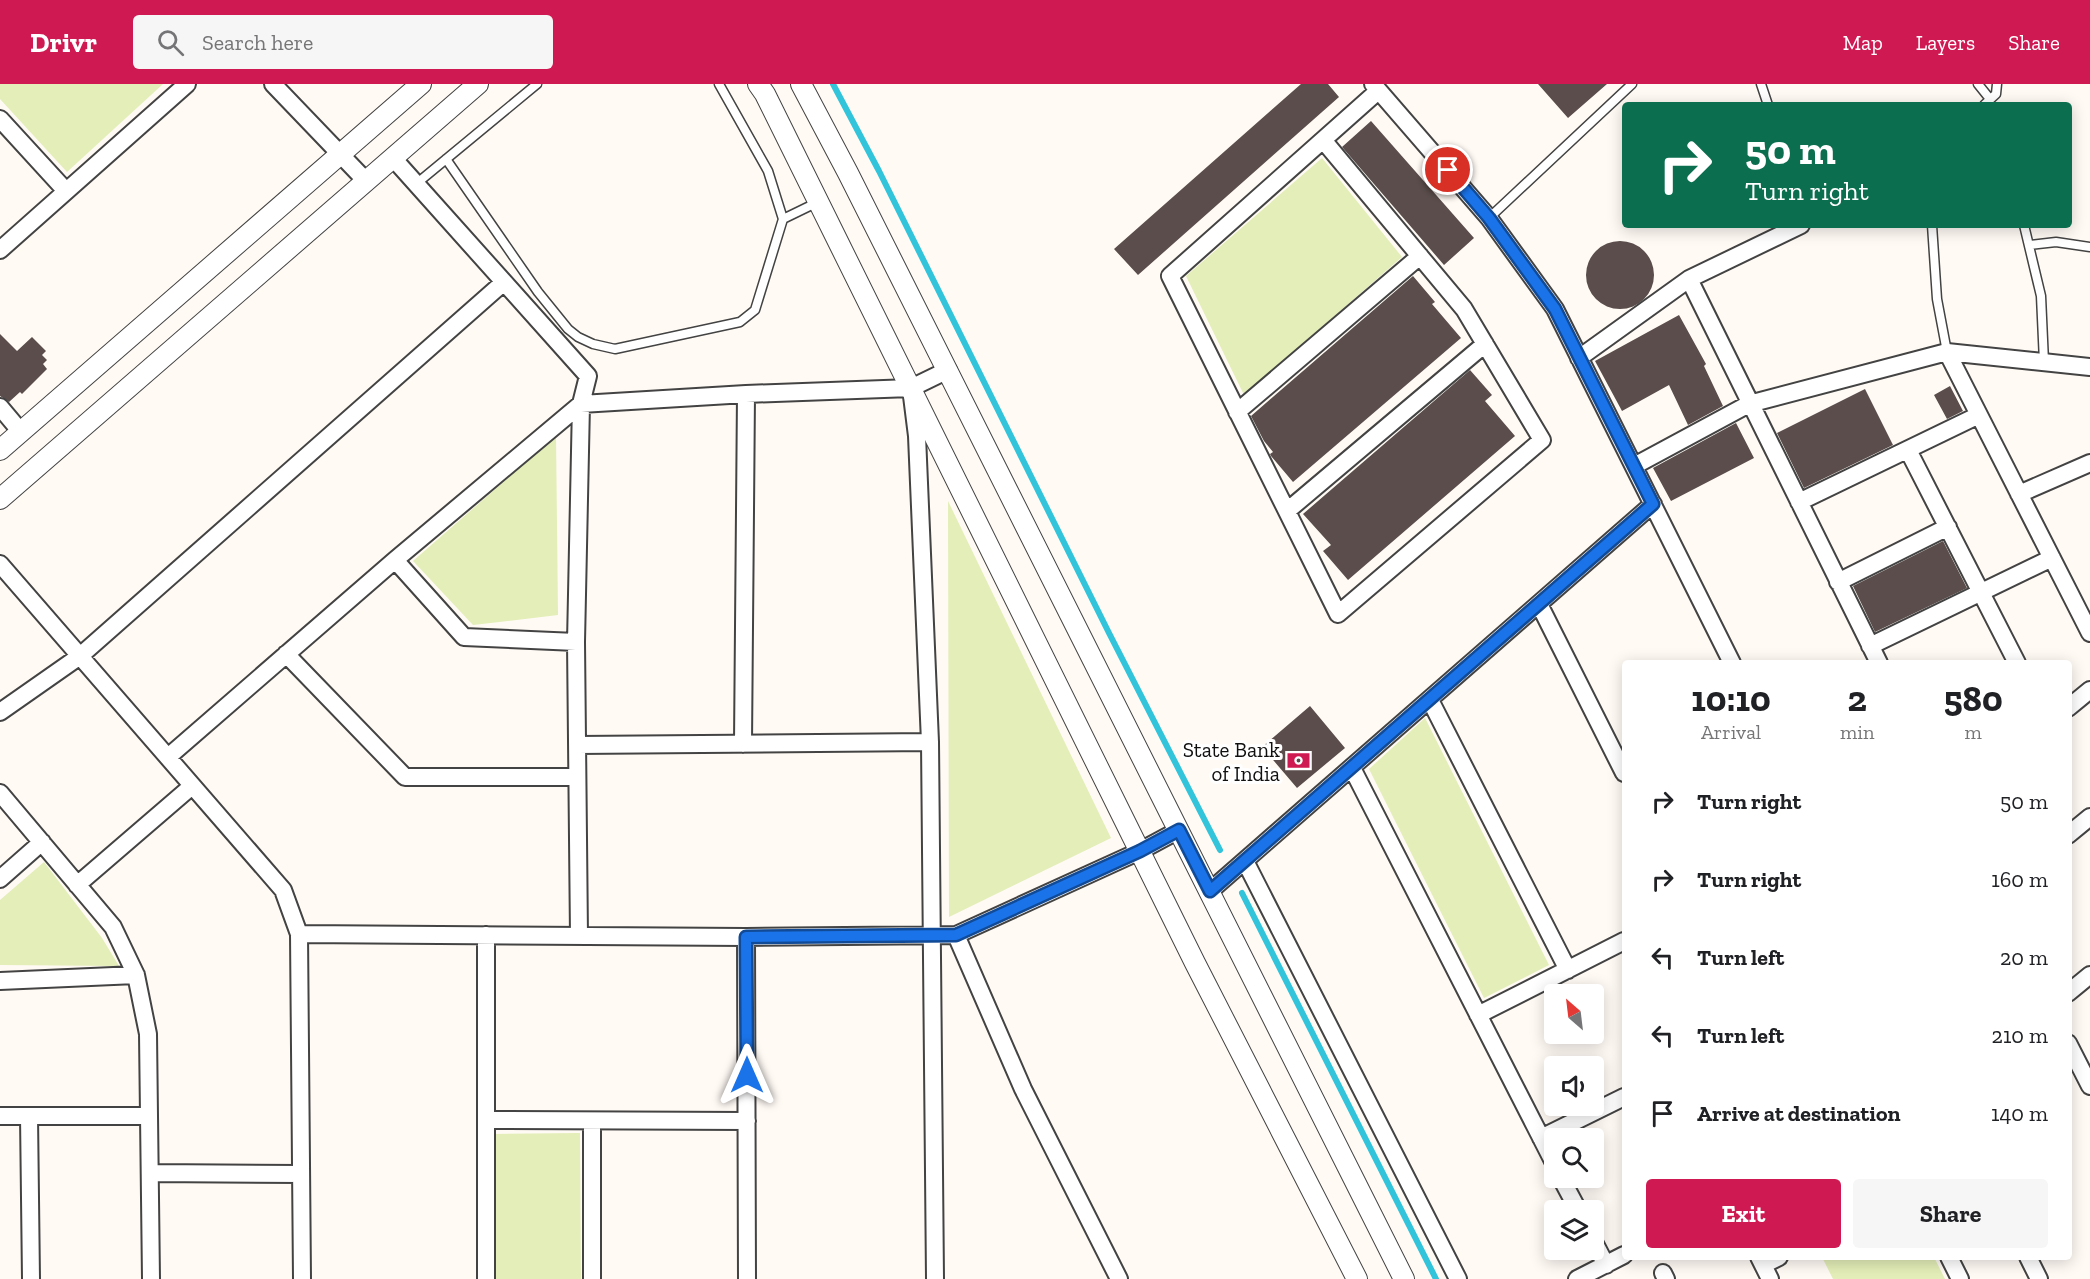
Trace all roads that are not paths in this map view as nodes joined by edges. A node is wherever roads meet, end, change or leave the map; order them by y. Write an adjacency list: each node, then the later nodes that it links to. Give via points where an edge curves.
1 (187, 84): 23 (street)
2 (273, 84): 18 (street)
3 (421, 84): 18 (street)
4 (478, 84): 19 (street)
5 (537, 84): 20 (lane)
6 (719, 84): 26 (lane, via 768,171)
7 (758, 84): 24 (street)
8 (801, 84): 41 (street)
9 (1632, 84): 25 (lane)
10 (1761, 84): 14 (lane)
11 (1978, 84): 15 (lane)
12 (1997, 84): 15 (lane, via 1996,94)
13 (1376, 87): 17 (street); 25 (street)
14 (1767, 102)
15 (1987, 102)
16 (0, 119): 23 (street)
17 (1323, 140): 33 (street); 47 (street, via 1170,276)
18 (340, 154): 21 (street); 49 (street)
19 (393, 158): 21 (street); 22 (street)
20 (446, 159): 22 (lane); 26 (lane, via 568,329 592,344 615,349 740,322 755,310)
21 (366, 181): 55 (street)
22 (416, 184): 35 (street)
23 (66, 191): 32 (street)
24 (818, 201): 26 (lane); 42 (street)
25 (1489, 218): 38 (street, via 1555,309)
26 (783, 219)
27 (1795, 228): 34 (street)
28 (1932, 228): 37 (lane, via 1936,299)
29 (2025, 228): 30 (lane)
30 (2030, 245): 31 (lane, via 2056,242); 39 (lane, via 2041,296)
31 (2090, 247)
32 (0, 250)
33 (1420, 256): 36 (street, via 1464,309); 47 (street)
34 (1689, 279): 38 (street); 45 (street)
35 (504, 282): 44 (street, via 588,376); 70 (street)
36 (1485, 344): 58 (street); 58 (street, via 1542,440 1338,614)
37 (1947, 351): 39 (street); 45 (street); 48 (street)
38 (1579, 358): 53 (street)
39 (2044, 362): 40 (street)
40 (2090, 367)
41 (948, 370): 42 (street); 88 (street)
42 (910, 388): 43 (street); 78 (street, via 917,436); 91 (street)
43 (746, 394): 44 (street); 79 (street)
44 (581, 404): 61 (street); 67 (street)
45 (1749, 404): 53 (street); 56 (street)
46 (0, 407): 49 (street)
47 (1237, 412): 58 (street)
48 (1979, 415): 51 (street); 54 (street)
49 (21, 432): 50 (street)
50 (0, 450)
51 (1908, 450): 56 (street); 59 (street)
52 (2090, 463): 54 (street)
53 (1634, 466): 57 (street)
54 (2019, 494): 60 (street)
55 (0, 499)
56 (1799, 502): 63 (street)
57 (1653, 504): 65 (street); 71 (street)
58 (1287, 511)
59 (1948, 527): 63 (street); 64 (street)
60 (2052, 558): 64 (street); 66 (street)
61 (395, 560): 67 (street, via 464,637); 69 (street)
62 (0, 564): 70 (street)
63 (1838, 582): 68 (street)
64 (1981, 592): 68 (street); 73 (street)
65 (1539, 604): 75 (street); 83 (street)
66 (2090, 633)
67 (576, 642): 80 (street)
68 (1870, 646): 72 (street)
69 (286, 654): 81 (street); 84 (street, via 405,777)
70 (80, 656): 77 (street); 81 (street)
71 (1731, 660)
72 (1877, 660)
73 (2011, 660)
74 (2090, 690): 76 (street)
75 (1430, 700): 82 (street); 103 (street)
76 (2072, 705)
77 (0, 712)
78 (930, 742): 79 (street); 100 (street)
79 (743, 744): 80 (street)
80 (577, 745): 84 (street)
81 (168, 758): 85 (street)
82 (1352, 768): 92 (street); 108 (street)
83 (1622, 769)
84 (577, 777): 99 (street)
85 (192, 786): 94 (street); 96 (street, via 283,890)
86 (0, 793): 90 (street)
87 (2090, 817): 89 (street)
88 (1179, 830): 91 (street); 95 (street)
89 (2072, 832)
90 (42, 842): 93 (street); 94 (street)
91 (1140, 851): 98 (street); 134 (street)
92 (1245, 861): 95 (street); 136 (street)
93 (0, 879)
94 (77, 885): 104 (street, via 113,927)
95 (1210, 891): 135 (street)
96 (299, 934): 97 (street); 121 (street)
97 (486, 935): 99 (street); 115 (street)
98 (956, 935): 100 (street); 133 (street, via 1023,1089)
99 (579, 936): 101 (street)
100 (931, 936): 101 (street); 132 (street)
101 (746, 937): 117 (street)
102 (1622, 942): 103 (street)
103 (1568, 970): 108 (street)
104 (136, 975): 106 (street); 114 (street, via 148,1034)
105 (2090, 975): 107 (street)
106 (0, 981)
107 (2072, 990)
108 (1478, 1016): 118 (street)
109 (2072, 1051): 110 (street)
110 (2090, 1086)
111 (1622, 1098): 118 (street)
112 (0, 1116): 113 (street)
113 (29, 1116): 114 (street); 126 (street)
114 (149, 1116): 120 (street)
115 (486, 1119): 116 (street); 129 (street)
116 (592, 1121): 117 (street); 130 (street)
117 (747, 1121): 131 (street)
118 (1541, 1138): 119 (street)
119 (1544, 1144)
120 (150, 1173): 121 (street); 127 (street)
121 (301, 1174): 128 (street)
122 (1622, 1257): 125 (street)
123 (1950, 1260): 138 (street)
124 (2029, 1260): 139 (street)
125 (1600, 1271): 137 (street)
126 (31, 1279)
127 (152, 1279)
128 (302, 1279)
129 (486, 1279)
130 (592, 1279)
131 (747, 1279)
132 (935, 1279)
133 (1119, 1279)
134 (1357, 1279)
135 (1404, 1279)
136 (1458, 1279)
137 (1577, 1279)
138 (1960, 1279)
139 (2038, 1279)

